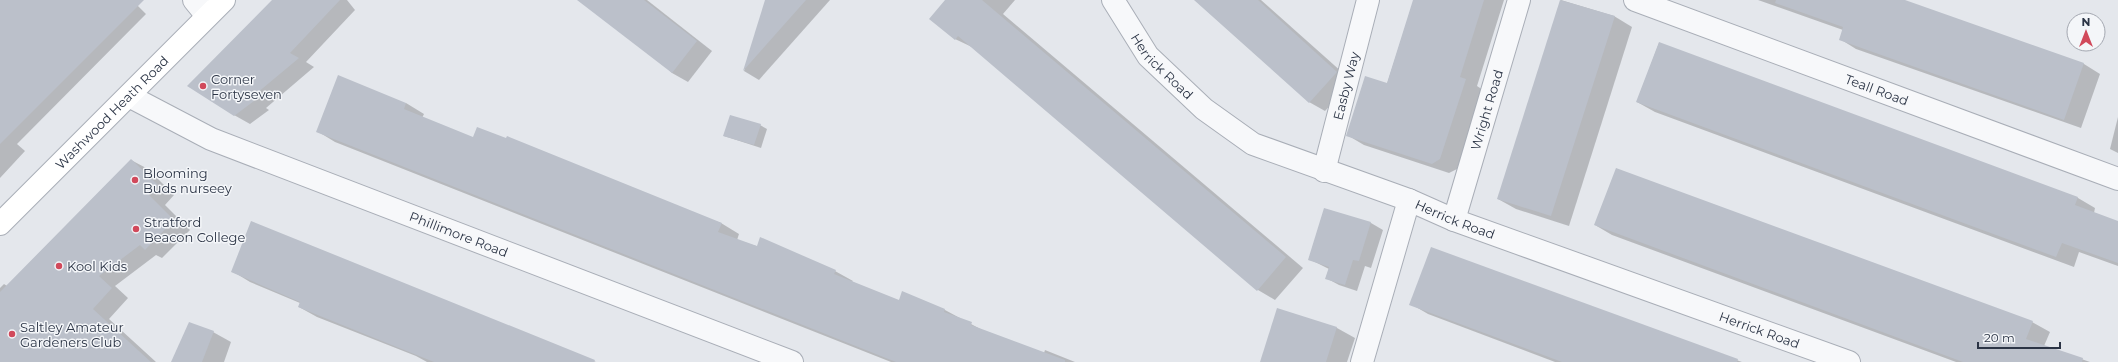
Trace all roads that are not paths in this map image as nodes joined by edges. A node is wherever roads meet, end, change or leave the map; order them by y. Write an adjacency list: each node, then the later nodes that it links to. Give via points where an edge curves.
1 (224, 0): 6 (main road, Washwood Heath Road)
2 (1113, 0): 8 (street, Herrick Road, via 1148,56 1204,109 1253,144)
3 (1368, 0): 8 (street, Easby Way)
4 (1519, 0): 11 (street, Wright Road)
5 (1635, 0): 9 (street, Teall Road)
6 (201, 8): 7 (main road, Washwood Heath Road)
7 (129, 96): 12 (main road, Washwood Heath Road); 13 (street, Phillimore Road, via 211,139)
8 (1324, 171): 10 (street, Herrick Road)
9 (2118, 179)
10 (1409, 200): 11 (street, Herrick Road); 14 (street)
11 (1454, 220): 15 (street, Herrick Road)
12 (0, 224)
13 (792, 362)
14 (1362, 362)
15 (1850, 362)

